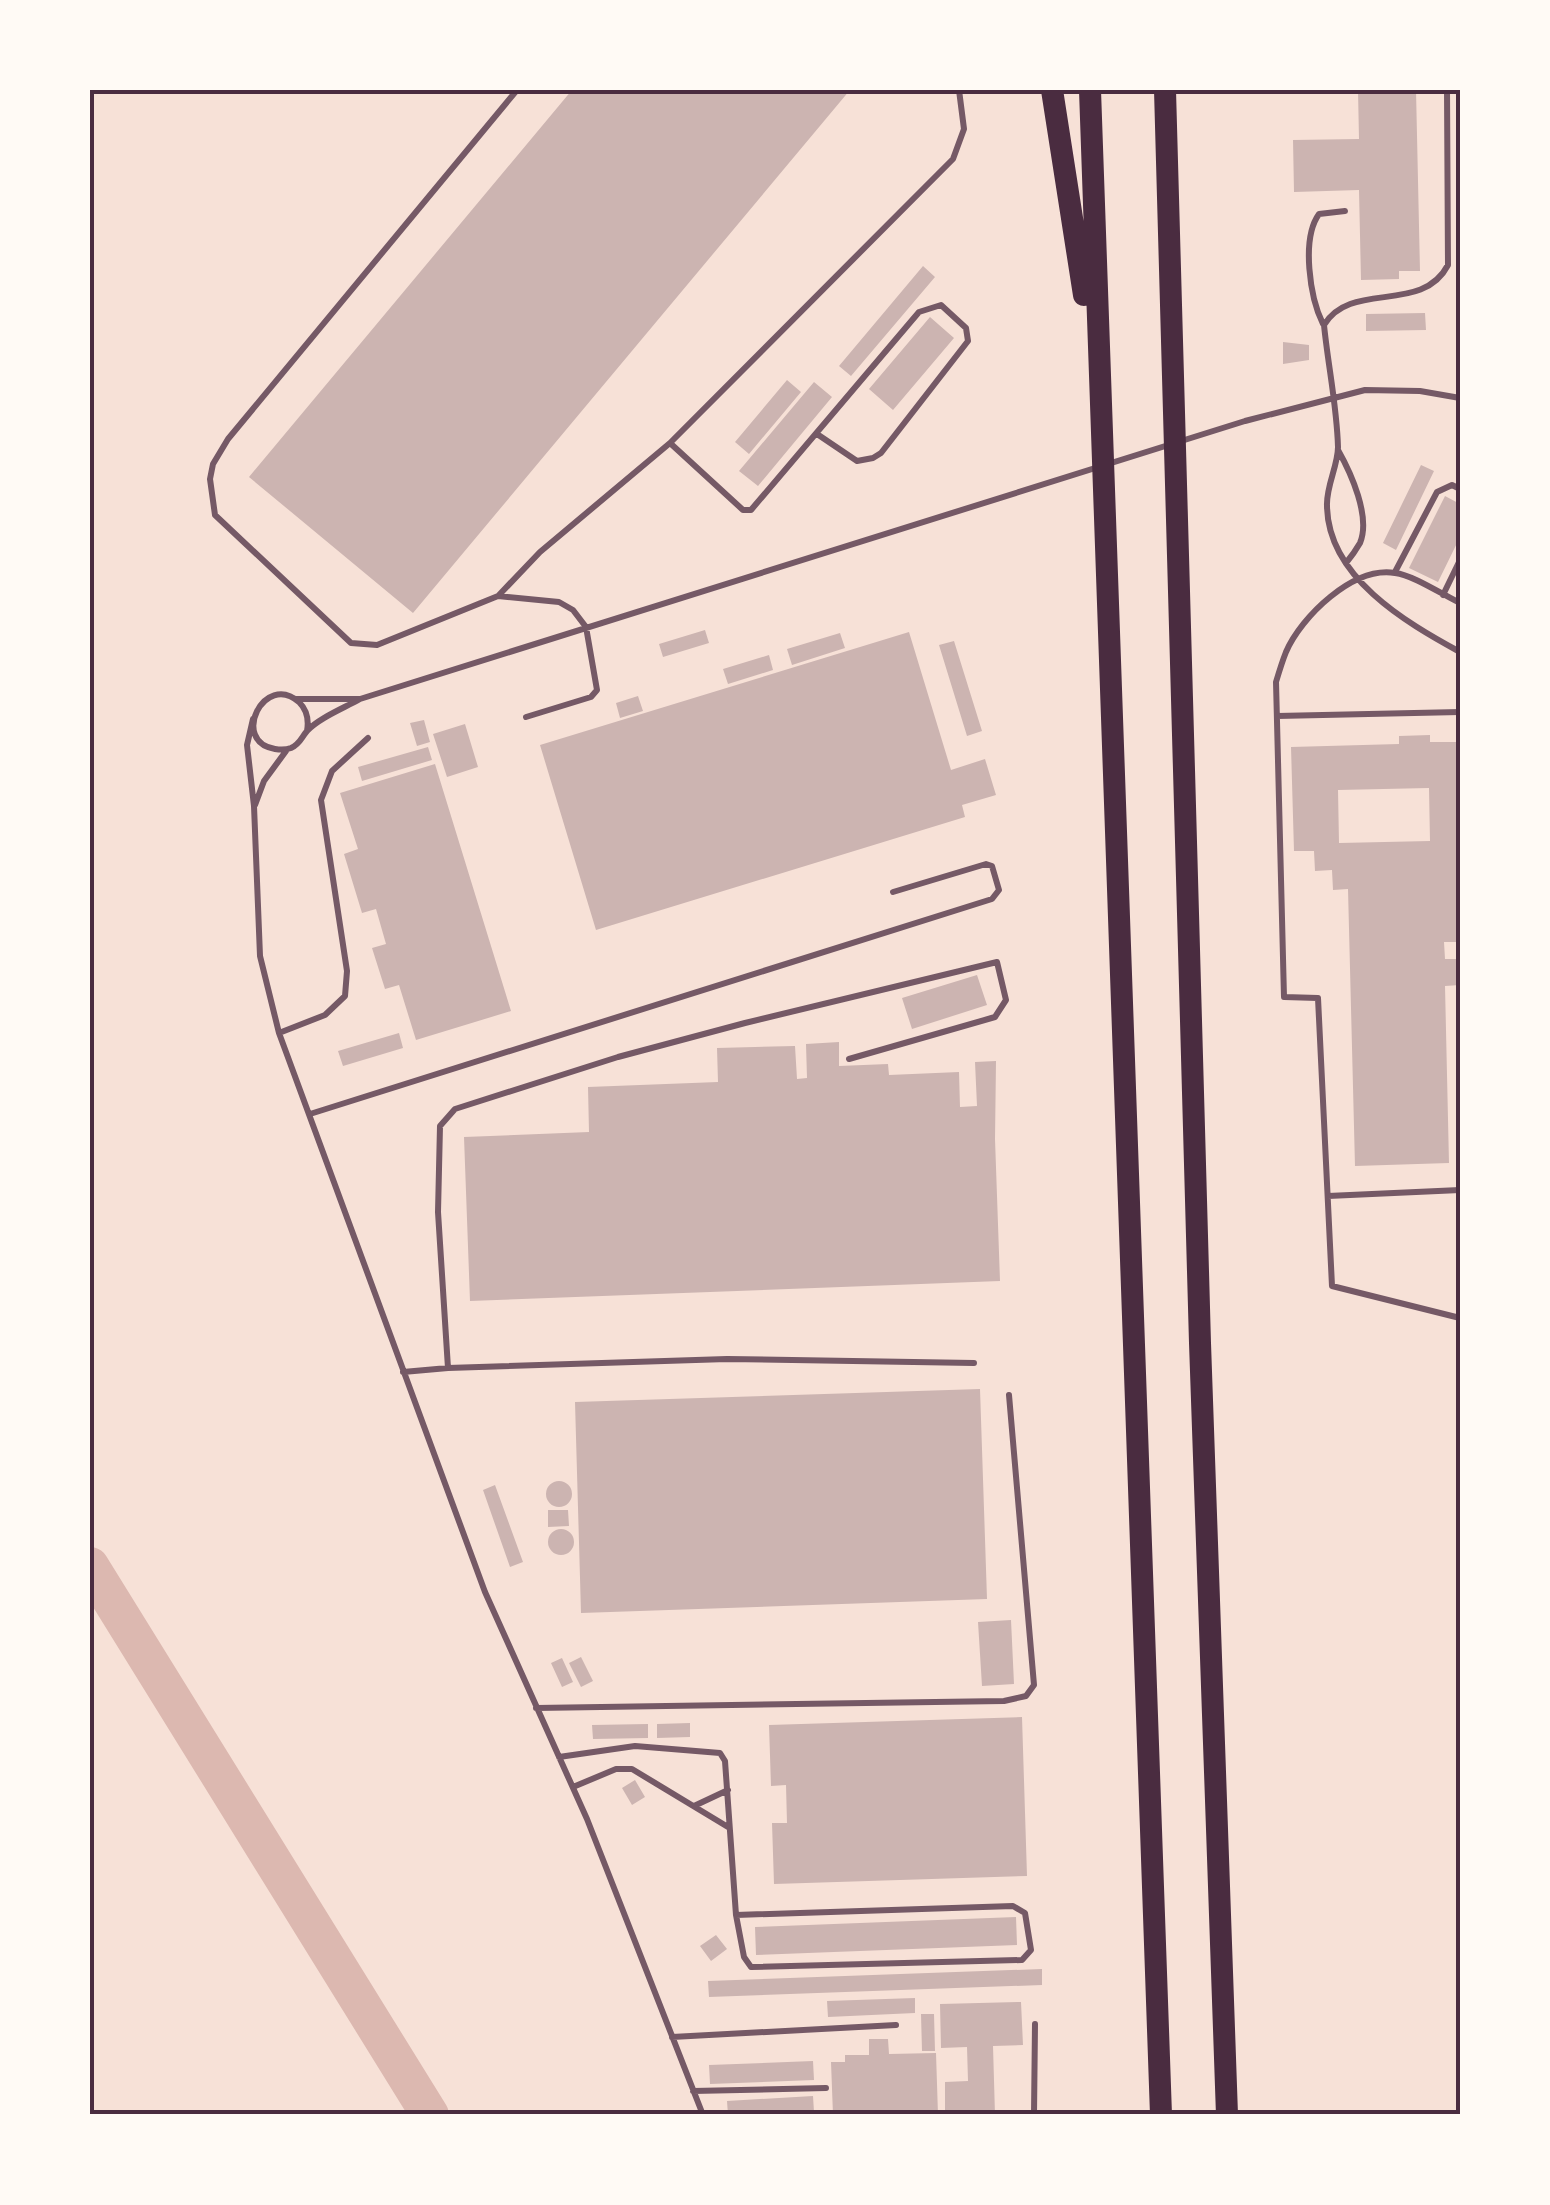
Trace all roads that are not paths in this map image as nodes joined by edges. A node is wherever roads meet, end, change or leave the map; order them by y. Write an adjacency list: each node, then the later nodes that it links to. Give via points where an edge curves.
1 (516, 90): 21 (lane, via 228,439 210,478 215,516 351,643 377,645)
2 (959, 90): 13 (lane, via 964,129 953,159)
3 (1052, 90): 9 (highway)
4 (1090, 90): 9 (highway)
5 (1165, 90): 61 (highway)
6 (1446, 90): 8 (lane, via 1448,265 1419,292 1344,305)
7 (1346, 211): 8 (lane, via 1319,214 1310,233 1314,307)
8 (1324, 325): 10 (lane)
9 (1099, 392): 60 (highway)
10 (1332, 397): 11 (lane, via 1365,390); 14 (lane); 23 (lane)
11 (1460, 398)
12 (817, 434): 12 (lane, via 857,461 880,453 968,341 966,328 941,305 920,312); 13 (lane, via 747,511)
13 (670, 443): 21 (lane)
14 (1338, 450): 17 (lane, via 1327,510 1330,535); 17 (lane, via 1360,502 1362,539)
15 (1460, 489): 18 (lane, via 1452,485 1438,492)
16 (1460, 560): 20 (lane)
17 (1346, 563): 19 (lane)
18 (1395, 572): 19 (lane); 20 (lane)
19 (1358, 577): 24 (lane, via 1389,607); 28 (lane, via 1328,598 1287,650 1276,682)
20 (1443, 595): 22 (lane)
21 (498, 596): 23 (lane, via 559,602)
22 (1460, 603)
23 (586, 627): 25 (lane); 29 (lane, via 598,685 594,694)
24 (1460, 652)
25 (360, 698): 26 (lane); 31 (lane)
26 (295, 699): 30 (lane, via 269,697); 31 (lane, via 306,713)
27 (1460, 712): 28 (lane)
28 (1277, 716): 40 (lane, via 1284,997 1318,998)
29 (526, 717)
30 (253, 718): 33 (lane, via 262,744); 34 (lane, via 246,746)
31 (307, 731): 33 (lane)
32 (368, 738): 36 (lane, via 332,771 321,800 347,971 345,996 325,1015)
33 (288, 749): 34 (lane)
34 (254, 806): 36 (lane, via 260,956)
35 (892, 892): 38 (lane, via 986,864 999,890 992,899)
36 (279, 1032): 38 (lane)
37 (849, 1058): 43 (lane, via 995,1016 1006,1000 997,962 744,1023 455,1109 440,1126)
38 (310, 1114): 44 (lane)
39 (1460, 1190): 40 (lane)
40 (1328, 1196): 41 (lane, via 1332,1286)
41 (1460, 1318)
42 (974, 1363): 43 (lane, via 727,1359)
43 (448, 1368): 44 (lane)
44 (404, 1372): 46 (lane, via 485,1592)
45 (1009, 1396): 46 (lane, via 1034,1684 1026,1696 1004,1702)
46 (536, 1708): 47 (lane)
47 (559, 1758): 48 (lane); 49 (lane, via 635,1746 714,1750 725,1762)
48 (572, 1787): 50 (lane, via 632,1769); 55 (lane)
49 (728, 1790): 50 (lane); 51 (lane)
50 (694, 1806): 51 (lane)
51 (729, 1828): 52 (lane)
52 (736, 1915): 52 (lane, via 751,1966 1022,1960 1031,1950 1025,1913 1013,1906)
53 (1035, 2024): 59 (lane)
54 (896, 2025): 55 (lane)
55 (672, 2037): 57 (lane)
56 (826, 2088): 57 (lane)
57 (693, 2092): 58 (lane)
58 (703, 2115)
59 (1034, 2115)
60 (1161, 2115)
61 (1227, 2115)

